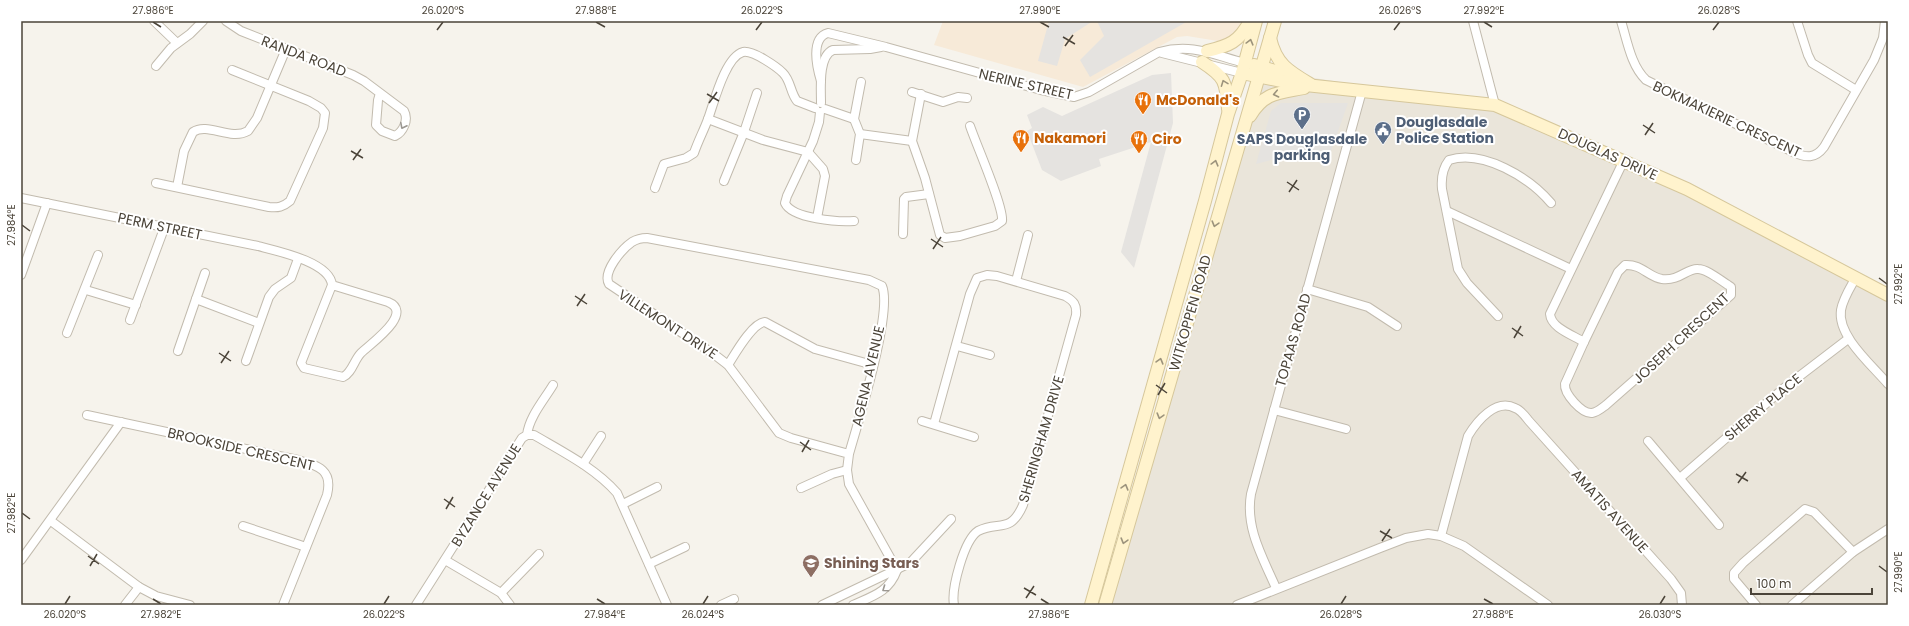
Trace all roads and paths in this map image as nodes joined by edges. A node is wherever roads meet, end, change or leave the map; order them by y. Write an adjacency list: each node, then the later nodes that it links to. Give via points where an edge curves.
1 (154, 21): 12 (street)
2 (203, 21): 12 (street)
3 (226, 21): 15 (street, RANDA ROAD, via 241,31)
4 (1250, 21): 18 (main road, via 1235,42)
5 (1256, 21): 20 (main road, WITKOPPEN ROAD, one-way to 5)
6 (1275, 21): 11 (main road, WITKOPPEN ROAD)
7 (1473, 21): 34 (street)
8 (1621, 21): 27 (street, BOKMAKIERIE CRESCENT, via 1634,64 1646,80 1803,156 1814,156 1820,151)
9 (1797, 21): 27 (street, via 1812,63)
10 (1885, 21): 27 (street, BOKMAKIERIE CRESCENT, via 1879,50)
11 (1270, 37): 22 (main road, WITKOPPEN ROAD); 25 (main road, via 1272,48 1281,64)
12 (177, 43): 19 (street)
13 (817, 45): 14 (street, NERINE STREET, via 820,38 828,33); 17 (street); 23 (street)
14 (886, 46): 16 (street, NERINE STREET, via 1074,97 1088,92); 17 (street, NERINE STREET, via 870,50 833,50)
15 (286, 49): 26 (street); 30 (street, RANDA ROAD, via 353,75)
16 (1159, 52): 18 (street, NERINE STREET); 18 (street, NERINE STREET, via 1180,48)
17 (828, 53): 23 (street, via 824,58)
18 (1204, 56): 20 (street, NERINE STREET); 20 (street, NERINE STREET); 36 (main road, one-way to 18, via 1226,89 1222,77)
19 (156, 66)
20 (1243, 68): 22 (main road, DOUGLAS DRIVE); 36 (main road, WITKOPPEN ROAD)
21 (232, 70): 26 (street)
22 (1260, 72): 25 (main road, DOUGLAS DRIVE, via 1282,72); 40 (main road, WITKOPPEN ROAD)
23 (821, 81): 35 (street)
24 (861, 82): 38 (street)
25 (1310, 85): 28 (main road, DOUGLAS DRIVE); 40 (main road, one-way to 40, via 1270,96 1258,105)
26 (271, 86): 49 (street, via 255,123 248,131 234,135 201,129 193,132 184,151); 49 (street, via 310,101 325,113 323,128 290,201 277,208)
27 (1856, 90)
28 (1362, 91): 34 (main road, DOUGLAS DRIVE); 71 (street, TOPAAS ROAD)
29 (912, 92): 32 (street)
30 (380, 93): 30 (street, RANDA ROAD, one-way to 30, via 406,115 401,131 395,136 382,131 376,125)
31 (757, 93): 41 (street)
32 (921, 94): 33 (street, via 943,102 958,97); 43 (street)
33 (967, 98)
34 (1495, 105): 46 (main road, DOUGLAS DRIVE)
35 (820, 108): 37 (street, via 797,101 788,80 779,69 754,54 745,52 735,59 724,75); 38 (street); 44 (street, via 819,122)
36 (1228, 114): 136 (main road, WITKOPPEN ROAD, one-way to 36)
37 (708, 119): 41 (street); 50 (street, via 694,153 664,164)
38 (854, 119): 42 (street)
39 (970, 126): 51 (street, via 1002,221 995,226 945,238 938,231)
40 (1242, 130): 137 (main road, WITKOPPEN ROAD, one-way to 137)
41 (744, 132): 44 (street, via 770,143); 47 (street)
42 (860, 134): 43 (street); 45 (street)
43 (912, 141): 51 (street)
44 (808, 152): 56 (street, via 825,172); 56 (street, via 785,204 795,212)
45 (856, 160)
46 (1624, 160): 63 (street); 66 (main road, DOUGLAS DRIVE, via 1715,203)
47 (724, 181)
48 (156, 183): 49 (street)
49 (177, 188)
50 (655, 188)
51 (928, 194): 59 (street, via 906,196 904,199)
52 (21, 198): 53 (street, PERM STREET)
53 (47, 203): 58 (street, PERM STREET); 65 (street)
54 (1551, 203): 55 (street, via 1538,188 1510,172 1486,161 1462,158 1449,160 1443,171 1442,189)
55 (1447, 211): 63 (street); 75 (street, via 1460,273)
56 (817, 218): 57 (street)
57 (854, 220)
58 (165, 226): 62 (street, PERM STREET, via 268,249); 74 (street)
59 (903, 234)
60 (1028, 235): 67 (street)
61 (98, 255): 70 (street)
62 (298, 259): 69 (street, PERM STREET, via 320,267 329,275); 77 (street, via 291,278 275,289 269,297)
63 (1571, 269): 81 (street, via 1550,314 1556,326)
64 (205, 273): 73 (street)
65 (21, 275)
66 (1854, 279): 72 (main road, DOUGLAS DRIVE); 80 (street, via 1841,309 1841,322)
67 (1016, 281): 82 (street, SHERINGHAM DRIVE, via 990,274 977,278 970,294); 135 (street, SHERINGHAM DRIVE, via 1071,299 1076,316 1021,509 1008,524 981,530 970,539 954,590)
68 (879, 284): 86 (street, VILLEMONT DRIVE, via 656,240 641,238 632,242 609,270 609,284); 87 (street, AGENA AVENUE, via 884,292 885,301)
69 (332, 285): 69 (street, via 388,302 397,310 387,330 362,352 343,377 304,368 301,363)
70 (86, 290): 74 (street); 79 (street)
71 (1308, 290): 78 (street, via 1368,307); 90 (street, TOPAAS ROAD)
72 (1888, 296)
73 (196, 299): 77 (street); 83 (street)
74 (136, 304): 76 (street)
75 (1498, 316)
76 (130, 320)
77 (259, 323): 85 (street)
78 (1397, 326)
79 (67, 333)
80 (1848, 339): 88 (street); 103 (street, SHERRY PLACE, via 1784,388)
81 (1584, 342): 81 (street, JOSEPH CRESCENT, via 1618,272 1625,265 1639,267 1662,279 1675,279 1694,269 1701,269 1732,290 1731,295 1606,405 1593,413 1583,410 1565,388)
82 (957, 346): 84 (street); 94 (street, SHERINGHAM DRIVE)
83 (178, 351)
84 (990, 355)
85 (246, 361)
86 (728, 365): 87 (street, via 753,328 760,322 815,349); 100 (street, VILLEMONT DRIVE, via 779,433)
87 (873, 365): 100 (street, AGENA AVENUE)
88 (1888, 384)
89 (553, 385): 96 (street, BYZANCE AVENUE, via 533,418)
90 (1274, 410): 95 (street); 122 (street, TOPAAS ROAD, via 1253,484 1249,512 1254,534)
91 (87, 414): 93 (street, BROOKSIDE CRESCENT)
92 (922, 421): 94 (street)
93 (121, 422): 108 (street); 113 (street, BROOKSIDE CRESCENT, via 298,460 319,467 327,478 328,490)
94 (934, 424): 98 (street)
95 (1346, 429)
96 (527, 435): 101 (street, via 534,435); 118 (street, BYZANCE AVENUE, via 522,438)
97 (601, 436): 101 (street)
98 (974, 437)
99 (1648, 441): 103 (street)
100 (849, 454): 102 (street, AGENA AVENUE)
101 (583, 464): 106 (street, via 608,483)
102 (847, 470): 105 (street); 120 (street, AGENA AVENUE, via 849,484)
103 (1680, 478): 109 (street)
104 (657, 487): 106 (street)
105 (801, 488)
106 (623, 504): 119 (street)
107 (951, 520): 120 (street, via 910,563)
108 (50, 521): 117 (street); 121 (street)
109 (1719, 525)
110 (243, 526): 113 (street)
111 (1888, 529): 115 (street)
112 (1441, 536): 122 (street, via 1406,538); 139 (street, via 1464,546); 140 (street, AMATIS AVENUE, via 1465,444 1477,423 1488,412 1502,405 1515,408 1674,583 1681,593)
113 (306, 548): 128 (street, BROOKSIDE CRESCENT)
114 (685, 548): 119 (street)
115 (1853, 552): 141 (street, via 1814,512 1805,509 1734,573 1734,579); 142 (street)
116 (539, 554): 123 (street)
117 (21, 560)
118 (445, 560): 123 (street); 129 (street, BYZANCE AVENUE)
119 (649, 564): 131 (street)
120 (897, 570): 125 (street); 134 (street, one-way to 134, via 891,584 884,590)
121 (139, 587): 126 (street); 127 (street, via 156,596)
122 (1276, 588): 138 (street)
123 (501, 593): 130 (street)
124 (734, 599): 132 (street)
125 (838, 602): 133 (street)
126 (125, 605)
127 (190, 605)
128 (284, 605)
129 (416, 605)
130 (510, 605)
131 (667, 605)
132 (721, 605)
133 (822, 605)
134 (853, 605)
135 (954, 605)
136 (1091, 605)
137 (1105, 605)
138 (1237, 605)
139 (1548, 605)
140 (1682, 605)
141 (1756, 605)
142 (1792, 605)

